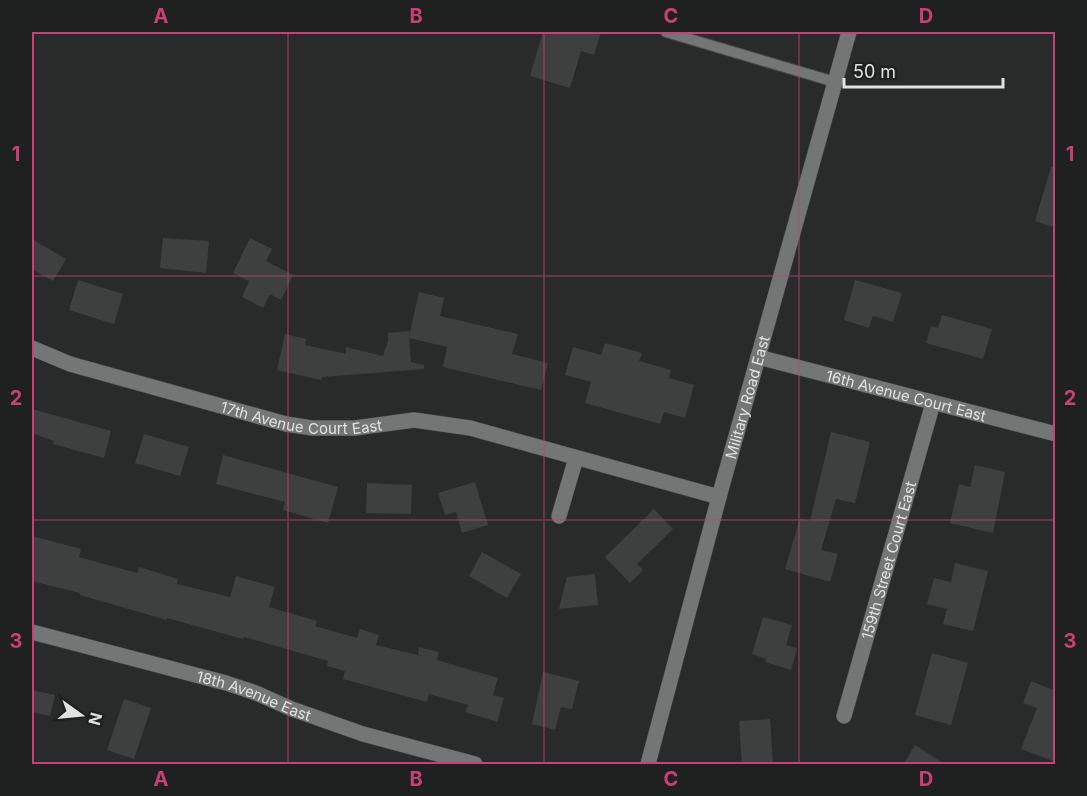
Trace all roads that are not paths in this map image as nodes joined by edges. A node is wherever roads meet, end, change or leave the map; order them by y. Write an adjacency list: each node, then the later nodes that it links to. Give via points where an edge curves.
1 (666, 32): 3 (lane)
2 (849, 32): 3 (street, Military Road East)
3 (835, 82): 5 (street, Military Road East)
4 (32, 348): 8 (street, 17th Avenue Court East, via 70,364 286,424 355,428 414,420 470,428)
5 (758, 357): 6 (street, 16th Avenue Court East); 9 (street, Military Road East)
6 (933, 403): 7 (street, 16th Avenue Court East); 12 (street, 159th Street Court East)
7 (1056, 434)
8 (576, 458): 9 (street, 17th Avenue Court East); 10 (street)
9 (719, 497): 14 (street, Military Road East)
10 (559, 516)
11 (32, 632): 13 (street, 18th Avenue East, via 236,686 363,734)
12 (844, 716)
13 (475, 765)
14 (648, 765)

